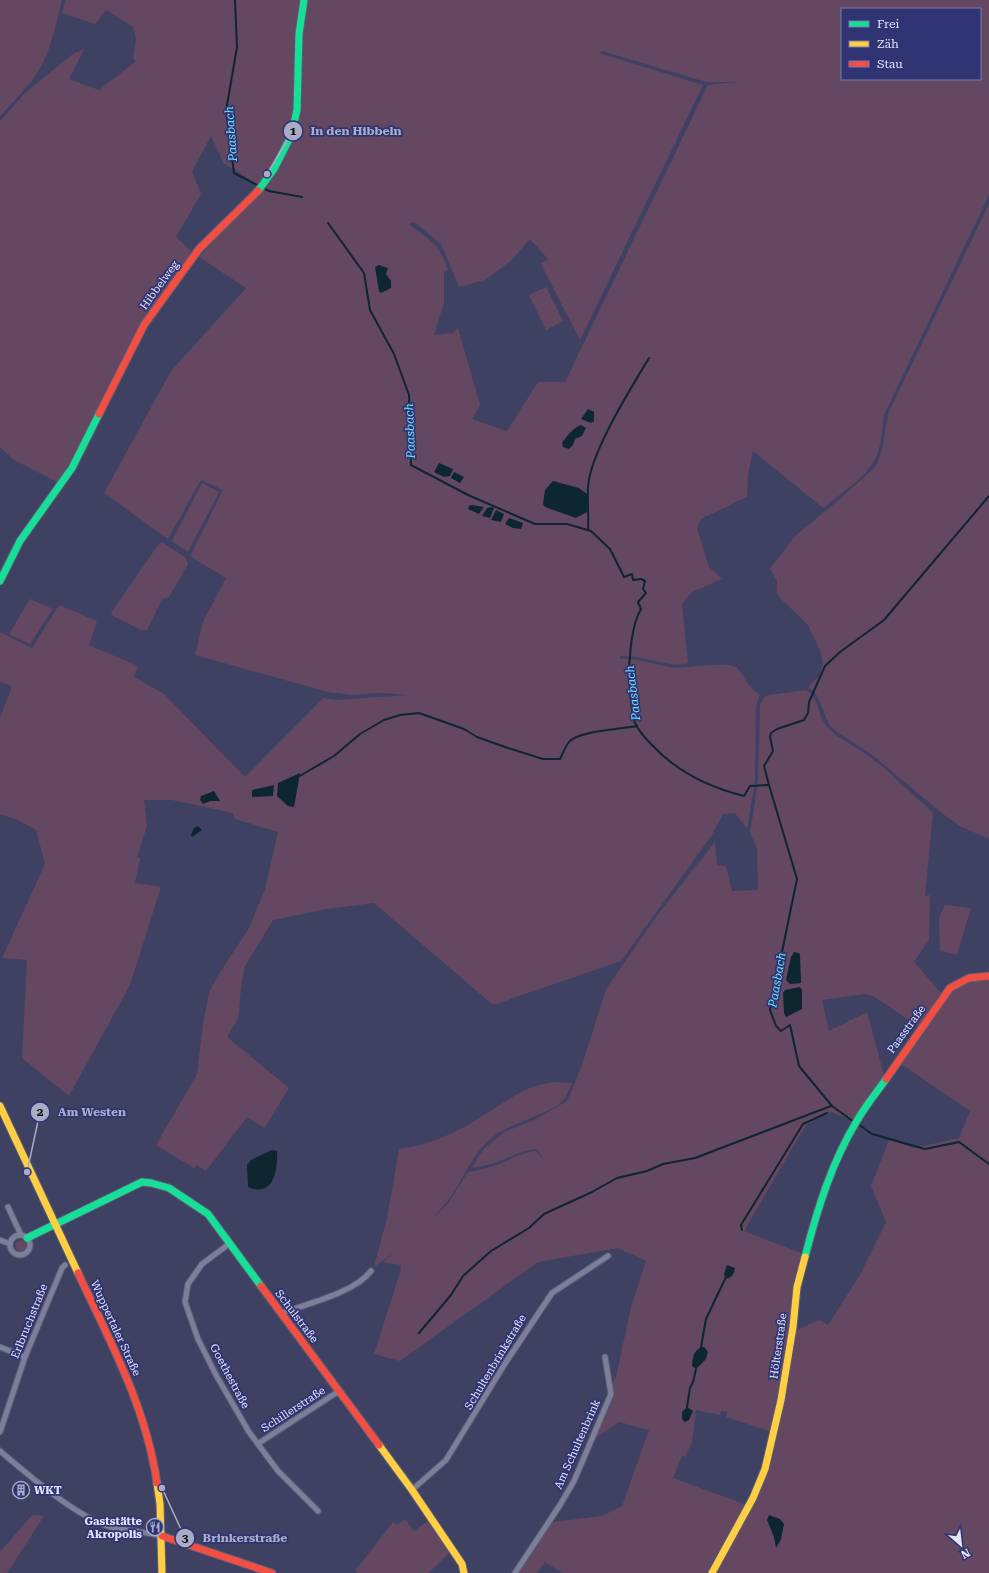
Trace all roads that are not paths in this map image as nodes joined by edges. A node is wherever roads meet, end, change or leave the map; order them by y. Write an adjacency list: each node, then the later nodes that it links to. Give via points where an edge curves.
1 (304, 0): 2 (street, Hibbelweg, via 299,34 297,110 291,136 258,192 200,248 144,325 72,468 20,541)
2 (0, 581)
3 (989, 976): 5 (street, Paasstraße, via 969,978 950,988)
4 (0, 1106): 7 (street, Wuppertaler Straße)
5 (858, 1119): 30 (street, Hölterstraße, via 818,1208 797,1287 781,1400 765,1468 753,1498)
6 (8, 1206): 8 (street)
7 (55, 1224): 8 (street, Schulstraße); 11 (street, Schulstraße, via 134,1184 149,1182 159,1184 189,1200 208,1214); 25 (street, Wuppertaler Straße, via 131,1385 153,1457)
8 (24, 1237): 10 (street, via 16,1236); 10 (street, via 30,1243 27,1254 15,1254)
9 (0, 1240): 10 (street)
10 (10, 1244)
11 (229, 1244): 15 (street, Schulstraße); 21 (street, Goethestraße, via 202,1264 188,1284 185,1302 198,1339 216,1375 249,1432)
12 (608, 1256): 23 (street, Schultenbrinkstraße, via 552,1293 510,1355 446,1460)
13 (65, 1265): 17 (street, Erlbruchstraße)
14 (372, 1271): 15 (street, via 352,1287)
15 (282, 1313): 19 (street, Schulstraße)
16 (0, 1347): 17 (street)
17 (25, 1357): 20 (street, Erlbruchstraße)
18 (605, 1357): 29 (street, Am Schultenbrink, via 611,1394 574,1481)
19 (339, 1391): 21 (street, Schillerstraße); 23 (street, Schulstraße)
20 (0, 1432)
21 (259, 1443): 24 (street, Goethestraße, via 278,1471)
22 (0, 1451): 25 (street, via 57,1496 95,1521 111,1527)
23 (412, 1490): 28 (street, Schulstraße, via 462,1564)
24 (318, 1511)
25 (162, 1536): 26 (street, Wuppertaler Straße); 27 (street)
26 (162, 1573)
27 (272, 1573)
28 (464, 1573)
29 (515, 1573)
30 (712, 1573)

